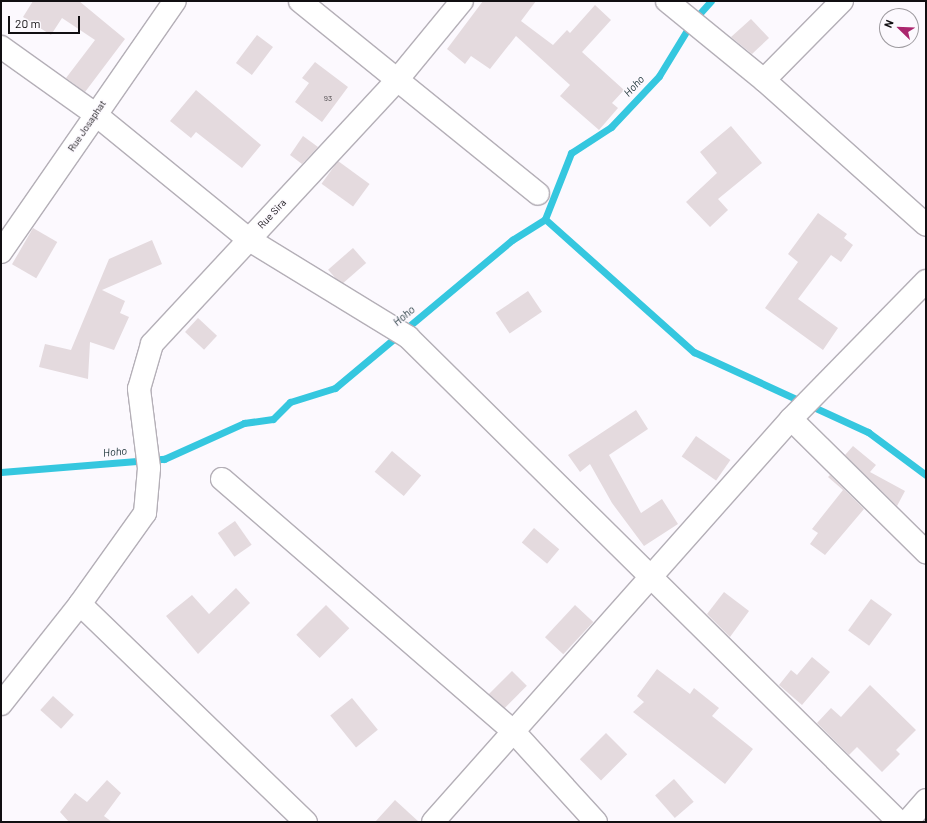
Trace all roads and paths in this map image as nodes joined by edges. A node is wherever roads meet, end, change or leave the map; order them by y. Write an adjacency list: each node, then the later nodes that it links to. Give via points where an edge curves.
1 (175, 1): 9 (street, Rue Josaphat)
2 (300, 1): 7 (street)
3 (462, 1): 7 (street, Rue Sira)
4 (667, 1): 8 (street)
5 (842, 1): 8 (street)
6 (1, 47): 9 (street)
7 (397, 80): 10 (street); 12 (street, Rue Sira)
8 (764, 80): 11 (street)
9 (94, 114): 12 (street); 13 (street, Rue Josaphat)
10 (538, 194)
11 (926, 225)
12 (248, 239): 18 (street, via 402,333); 19 (street, Rue Sira, via 152,344 139,389 148,459 144,513)
13 (1, 252)
14 (926, 281): 15 (street)
15 (791, 419): 17 (street); 18 (street)
16 (222, 479): 21 (street)
17 (926, 552)
18 (654, 577): 21 (street); 23 (street)
19 (80, 604): 20 (street, Rue Sira); 24 (street)
20 (1, 704)
21 (514, 732): 25 (street); 26 (street)
22 (926, 800): 23 (street)
23 (908, 821)
24 (306, 822)
25 (433, 822)
26 (596, 822)

